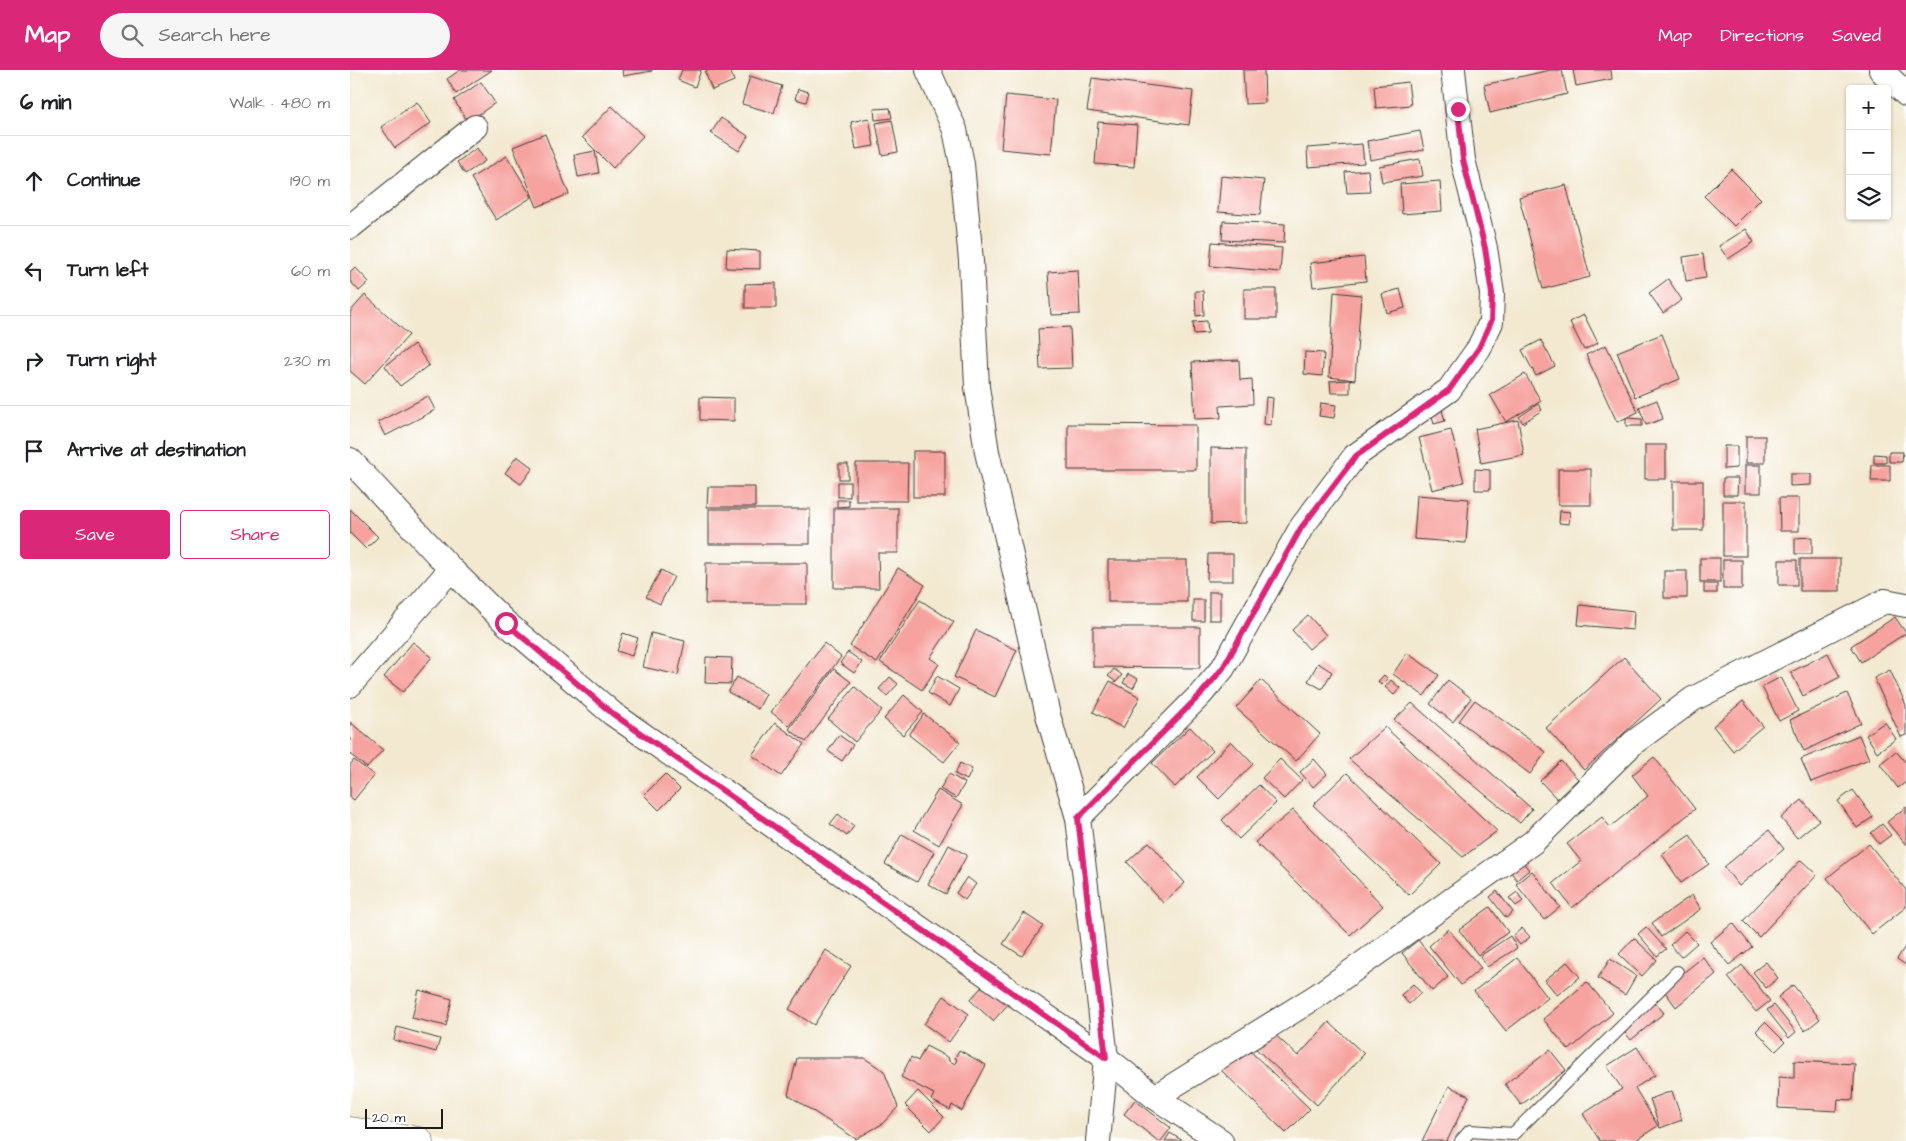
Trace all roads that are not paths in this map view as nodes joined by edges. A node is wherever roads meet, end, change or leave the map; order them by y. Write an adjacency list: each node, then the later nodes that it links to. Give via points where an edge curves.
1 (928, 70): 11 (street, via 955,130 962,164 977,387 987,452 1048,715)
2 (1453, 70): 11 (street, via 1463,160 1485,248 1492,294 1491,322 1479,348 1449,390 1356,456 1301,528 1223,668)
3 (1881, 70): 4 (street)
4 (1906, 94)
5 (475, 126): 6 (street)
6 (350, 227)
7 (350, 460): 8 (street)
8 (451, 569): 10 (street); 13 (street, via 506,623 613,714)
9 (1906, 605): 14 (street, via 1885,601 1693,699 1633,743 1532,842 1318,996)
10 (350, 685)
11 (1078, 818): 13 (street)
12 (1677, 972): 19 (lane, via 1513,1134 1470,1131)
13 (1106, 1058): 14 (street); 17 (street)
14 (1155, 1097): 18 (street)
15 (350, 1131): 16 (main road)
16 (419, 1141)
17 (1098, 1141)
18 (1221, 1141)
19 (1461, 1141)

